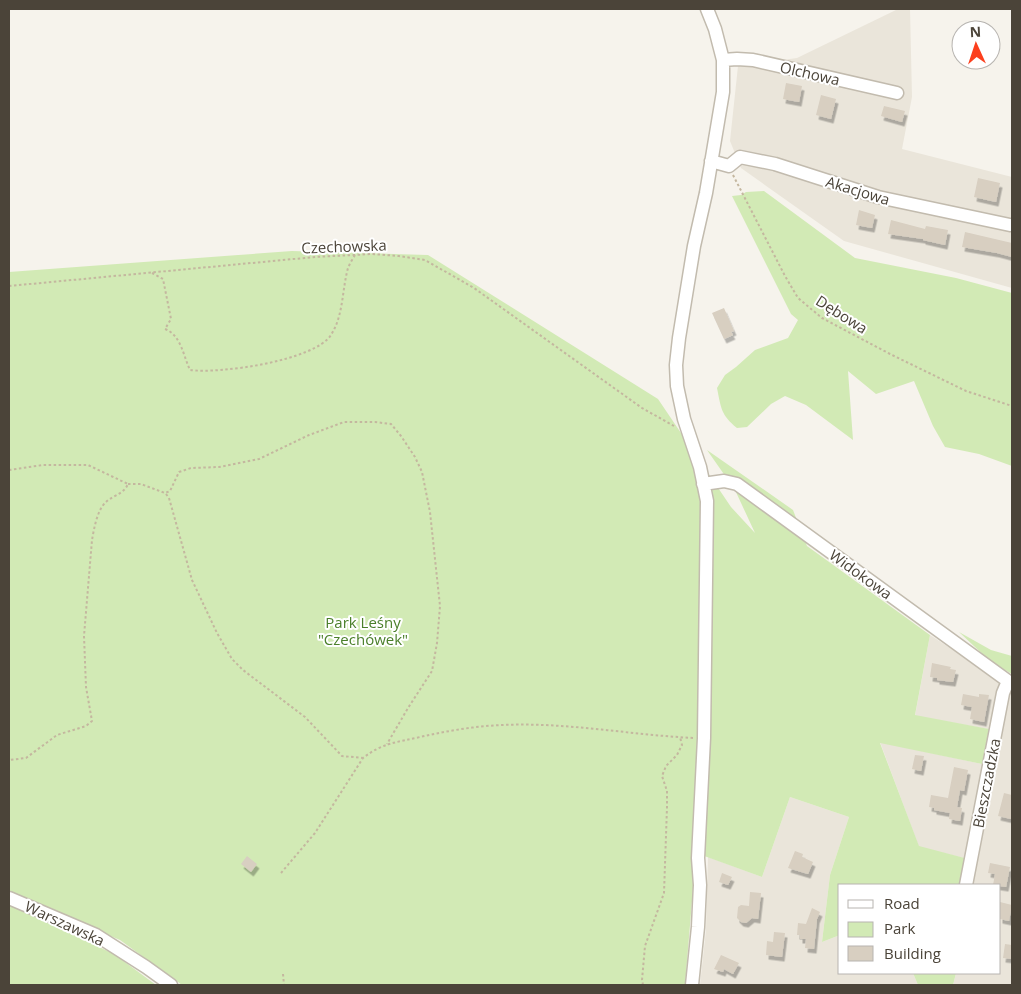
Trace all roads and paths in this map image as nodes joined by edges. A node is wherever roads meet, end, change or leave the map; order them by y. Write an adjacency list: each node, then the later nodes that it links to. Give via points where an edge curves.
1 (707, 9): 2 (street)
2 (723, 60): 3 (street, Olchowa, via 753,60); 4 (street, via 723,92)
3 (897, 93)
4 (711, 160): 5 (street); 11 (street, via 676,365 677,386)
5 (729, 166): 6 (street, Akacjowa, via 740,157 775,164 878,197); 10 (path, Dębowa, via 798,298 822,318 890,354 966,391)
6 (1010, 225)
7 (355, 255): 8 (path, Czechowska); 8 (path, via 347,271 343,298 330,336 320,345 276,361 228,370 190,370 177,336 164,329 171,320 163,279); 11 (path, Czechowska, via 426,260 474,288 642,408)
8 (152, 272): 9 (path, Czechowska)
9 (9, 286)
10 (1012, 406)
11 (688, 433): 14 (street)
12 (9, 470): 13 (path, via 43,465 88,465)
13 (128, 484): 15 (path, via 146,485); 21 (path, via 125,490 104,503 92,540 84,636 92,721 57,735 26,758)
14 (703, 484): 16 (street, Widokowa, via 724,480 737,484); 18 (street, via 707,501)
15 (165, 493): 19 (path, via 170,491 179,472 259,459 344,422 391,424 402,436 422,472 430,512 440,606 432,672); 20 (path, via 192,580 232,659 305,717 342,756)
16 (1010, 682): 23 (street, Bieszczadzka, via 1003,693)
17 (680, 737): 18 (path); 19 (path, via 504,725 457,730); 28 (path, via 682,745 662,776 667,791 664,893 645,946)
18 (704, 738): 29 (street, via 698,928)
19 (387, 744): 20 (path)
20 (363, 758): 22 (path, via 315,833)
21 (9, 760)
22 (281, 873)
23 (966, 884)
24 (9, 898): 26 (street, Warszawska, via 96,935)
25 (282, 974): 27 (path)
26 (170, 985)
27 (284, 985)
28 (643, 985)
29 (692, 985)

